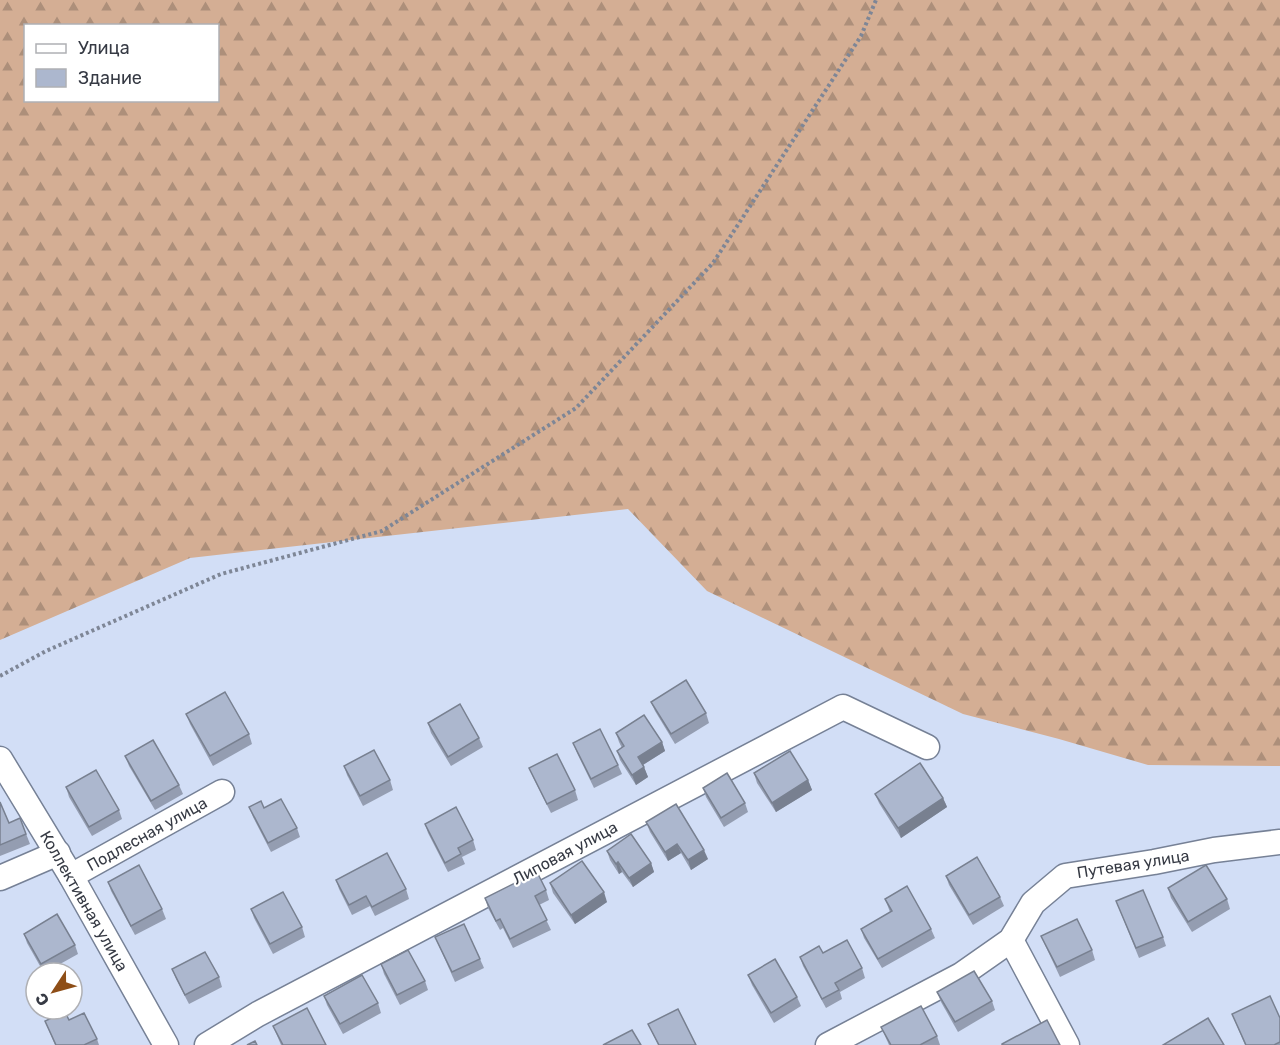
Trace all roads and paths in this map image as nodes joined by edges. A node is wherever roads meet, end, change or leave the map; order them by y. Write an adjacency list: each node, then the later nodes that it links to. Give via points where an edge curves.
1 (876, 0): 2 (path, via 861,36 713,264 576,408 382,531 221,574 46,651)
2 (0, 676)
3 (927, 747): 12 (street, Липовая улица, via 843,707 268,1009)
4 (0, 759): 7 (street, Коллективная улица)
5 (222, 792): 8 (street, Подлесная улица)
6 (1280, 842): 10 (street, Путевая улица, via 1065,876 1034,903)
7 (58, 853): 8 (street, Коллективная улица); 9 (street)
8 (71, 876): 11 (street, Коллективная улица)
9 (0, 878)
10 (1011, 940): 13 (street, Путевая улица, via 961,975); 14 (street)
11 (166, 1045)
12 (207, 1045)
13 (828, 1045)
14 (1067, 1045)

